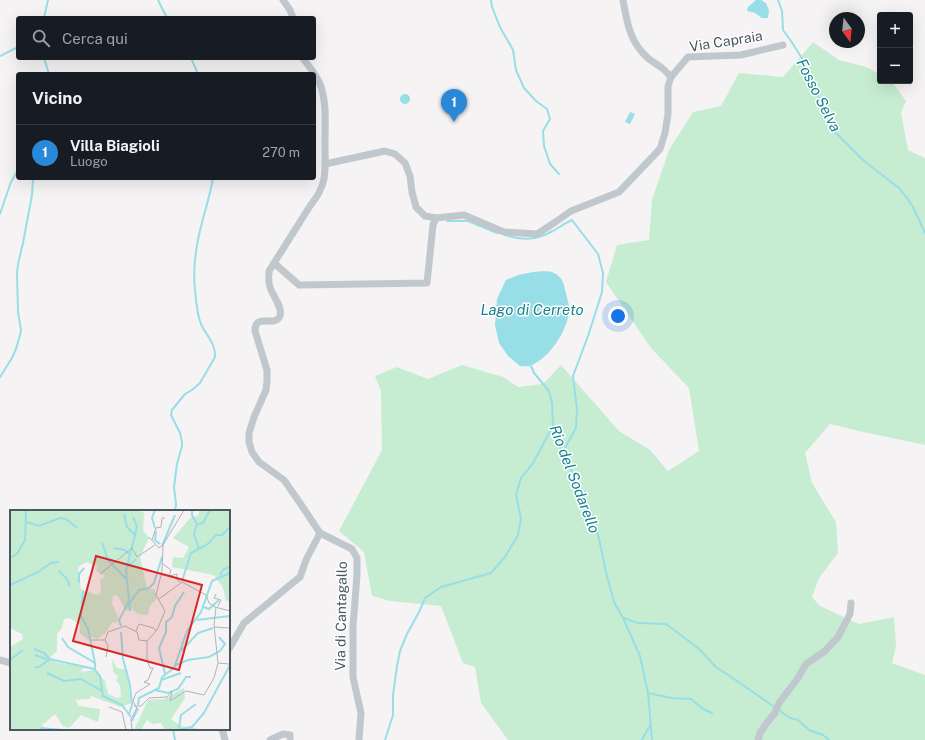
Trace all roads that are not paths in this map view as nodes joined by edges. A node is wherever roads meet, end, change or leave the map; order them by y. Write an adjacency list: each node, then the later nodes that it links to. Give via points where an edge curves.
1 (283, 0): 3 (street)
2 (623, 0): 8 (street, via 626,19 635,43 649,59)
3 (292, 16)
4 (783, 45): 8 (street, Via Capraia, via 742,55 688,57)
5 (305, 60): 6 (street, Via di Cantagallo)
6 (314, 72)
7 (316, 75): 9 (street, Via di Cantagallo, via 323,95)
8 (671, 77): 10 (street, via 668,86 668,114 660,149 619,192 571,211 537,234 504,232 464,215)
9 (325, 164): 10 (street, via 385,151 396,154 405,163 410,176 416,207 425,216); 11 (street, Via di Cantagallo, via 324,178 317,196)
10 (436, 218): 11 (street, via 433,225 427,283 299,285)
11 (274, 263): 12 (street, Via di Cantagallo, via 268,278 280,315 273,321 261,321 255,327 267,370 267,381 249,433 249,442 259,462 284,480)
12 (320, 533): 14 (street, via 300,577 244,623); 21 (street, Via di Cantagallo, via 352,549 357,558 353,677 360,713)
13 (852, 603): 22 (street, via 850,614 838,637 825,651 806,664 760,733)
14 (230, 647)
15 (0, 660): 16 (street)
16 (10, 663)
17 (222, 730): 18 (street)
18 (225, 740)
19 (270, 740): 20 (street, via 283,734 290,735)
20 (290, 740)
21 (359, 740)
22 (758, 740)

